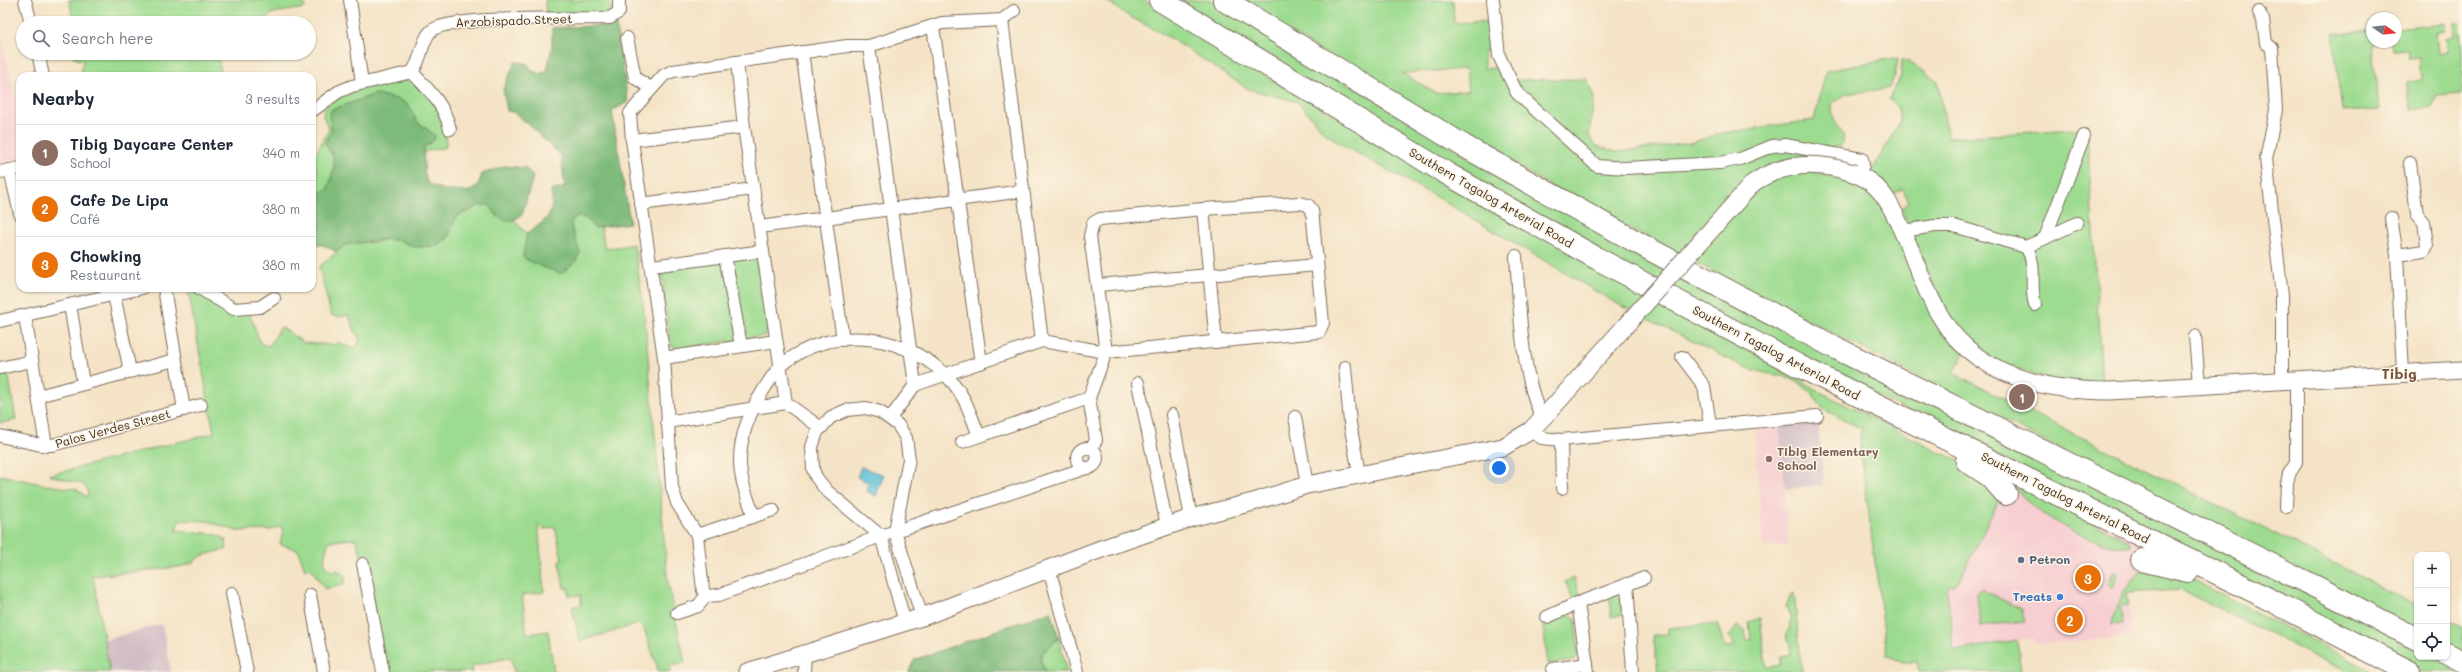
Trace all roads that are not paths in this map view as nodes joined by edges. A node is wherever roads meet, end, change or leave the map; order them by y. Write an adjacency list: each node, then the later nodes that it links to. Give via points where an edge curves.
1 (25, 0): 9 (street)
2 (350, 0): 19 (street)
3 (619, 0): 18 (street, Arzobispado Street, via 619,12 610,18 488,20 440,26 428,34 419,62)
4 (1160, 0): 61 (highway, Southern Tagalog Arterial Road, via 1452,177)
5 (1224, 0): 133 (highway, via 1464,146 1657,253 1838,349)
6 (1493, 0): 28 (street, via 1499,56 1517,93 1597,166 1625,168 1720,163 1740,159 1772,146 1785,145 1862,159 1863,165)
7 (1014, 11): 10 (street)
8 (2259, 12): 81 (street, via 2263,20 2266,43 2272,48 2276,103 2266,159)
9 (29, 16)
10 (1002, 20): 11 (street); 30 (street)
11 (933, 26): 13 (street); 32 (street)
12 (627, 38): 20 (street, via 635,78)
13 (869, 46): 14 (street); 34 (street)
14 (802, 52): 16 (street); 36 (street)
15 (40, 60): 17 (street)
16 (737, 62): 20 (street, via 673,71 664,75); 22 (street)
17 (42, 72)
18 (412, 72): 19 (street); 23 (street, via 436,96)
19 (362, 82): 21 (street, via 338,92)
20 (651, 88): 25 (street, via 630,112)
21 (316, 107)
22 (744, 128): 25 (street); 29 (street)
23 (450, 129)
24 (2084, 136): 41 (street)
25 (632, 140): 33 (street)
26 (2410, 163): 44 (street, via 2417,214 2424,221 2427,248 2424,251)
27 (10, 170): 31 (street)
28 (1856, 174): 40 (street, via 1874,184 1887,198); 92 (street, bridge, via 1826,166 1802,165 1781,170 1753,184)
29 (753, 189): 33 (street); 39 (street)
30 (1022, 191): 32 (street); 64 (street)
31 (16, 196)
32 (957, 199): 34 (street); 73 (street)
33 (641, 204): 48 (street)
34 (892, 207): 36 (street); 67 (street)
35 (1203, 208): 47 (street, via 1298,203 1308,205 1313,214); 49 (street); 50 (street, via 1100,219 1093,223 1090,236)
36 (825, 218): 39 (street); 62 (street)
37 (2391, 218): 44 (street)
38 (2077, 223): 41 (street)
39 (760, 227): 43 (street)
40 (1903, 231): 42 (street, via 1954,226); 85 (street, via 1932,302 1947,327 1970,352 2000,371 2037,384 2081,390 2110,391)
41 (2045, 238): 42 (street)
42 (2026, 248): 56 (street, via 2033,268 2032,287)
43 (763, 251): 45 (street); 63 (street)
44 (2397, 255): 79 (street)
45 (726, 256): 48 (street); 66 (street)
46 (1516, 256): 92 (street, via 1526,363 1535,401)
47 (1317, 265): 49 (street); 65 (street, via 1323,323 1319,332)
48 (652, 266): 69 (street)
49 (1210, 274): 50 (street); 65 (street)
50 (1099, 285): 68 (street)
51 (126, 292): 54 (street)
52 (165, 292): 71 (street)
53 (206, 292): 55 (street, via 234,309 260,307)
54 (114, 295): 57 (street); 78 (street)
55 (274, 298)
56 (2035, 304)
57 (70, 305): 58 (street); 82 (street)
58 (26, 316): 59 (street); 72 (street)
59 (0, 321)
60 (2195, 336): 85 (street)
61 (1746, 338): 109 (highway, via 1808,380 1973,464 1990,476); 147 (highway, Southern Tagalog Arterial Road)
62 (843, 340): 67 (street, via 877,339); 74 (street, via 810,348)
63 (776, 341): 66 (street); 74 (street)
64 (1042, 341): 68 (street); 73 (street)
65 (1216, 342): 68 (street)
66 (741, 346): 69 (street)
67 (912, 350): 80 (street, via 930,361); 84 (street)
68 (1106, 352): 87 (street)
69 (664, 358): 97 (street)
70 (1682, 358): 98 (street, via 1704,386)
71 (175, 360): 78 (street); 91 (street)
72 (32, 361): 76 (street); 86 (street)
73 (981, 363): 80 (street)
74 (782, 366): 88 (street); 90 (street)
75 (1345, 367): 106 (street, via 1350,423)
76 (0, 368)
77 (2462, 370): 79 (street)
78 (130, 371): 82 (street)
79 (2403, 373): 81 (street)
80 (946, 376): 84 (street); 102 (street, via 966,402)
81 (2289, 380): 85 (street); 110 (street, via 2296,464 2287,482)
82 (83, 383): 86 (street)
83 (1138, 383): 114 (street)
84 (915, 385): 95 (street)
85 (2198, 385)
86 (38, 396): 105 (street)
87 (1089, 398): 102 (street); 115 (street, via 1096,440 1092,448 1083,448 1077,456 1080,465 1086,468)
88 (786, 404): 90 (street); 99 (street)
89 (201, 405): 91 (street, Palos Verdes Street)
90 (753, 407): 97 (street); 112 (street, via 745,427 740,458 744,490)
91 (184, 410): 105 (street, Palos Verdes Street)
92 (1547, 413): 100 (street)
93 (1172, 415): 113 (street)
94 (1817, 416): 98 (street)
95 (891, 417): 99 (street, via 874,410 856,408 831,417); 115 (street, via 902,431 909,451)
96 (1294, 417): 107 (street)
97 (667, 422): 116 (street, via 672,487 677,503)
98 (1710, 425): 103 (street)
99 (821, 428): 117 (street, via 814,440 812,454 816,477 826,490)
100 (1530, 431): 103 (street, via 1542,438); 106 (street, via 1503,447)
101 (0, 436): 105 (street, Palos Verdes Street)
102 (979, 436): 104 (street)
103 (1561, 440): 108 (street)
104 (962, 442)
105 (46, 446)
106 (1360, 474): 107 (street)
107 (1307, 485): 113 (street)
108 (1562, 488)
109 (2006, 494)
110 (2286, 507)
111 (773, 510): 112 (street)
112 (754, 516): 116 (street)
113 (1191, 518): 114 (street)
114 (1166, 526): 121 (street)
115 (895, 532): 117 (street); 120 (street)
116 (697, 535): 127 (street, via 703,590)
117 (881, 536): 122 (street); 127 (street, via 719,595)
118 (2142, 560): 146 (highway, via 2173,567 2215,582)
119 (363, 564): 141 (street)
120 (906, 566): 122 (street); 130 (street)
121 (1049, 568): 130 (street); 144 (street)
122 (891, 570): 132 (street)
123 (1644, 578): 124 (street)
124 (1627, 584): 128 (street); 145 (street)
125 (232, 593): 139 (street)
126 (310, 595): 140 (street)
127 (706, 596): 129 (street, via 698,606)
128 (1578, 602): 131 (street); 137 (street)
129 (677, 613)
130 (922, 617): 132 (street)
131 (1547, 617)
132 (905, 623): 134 (street)
133 (2414, 637)
134 (805, 654): 142 (street); 143 (street)
135 (2450, 656): 136 (highway)
136 (2462, 662)
137 (1587, 668): 138 (street)
138 (1553, 669)
139 (247, 672)
140 (324, 672)
141 (383, 672)
142 (747, 672)
143 (804, 672)
144 (1078, 672)
145 (1634, 672)
146 (2396, 672)
147 (2410, 672)

